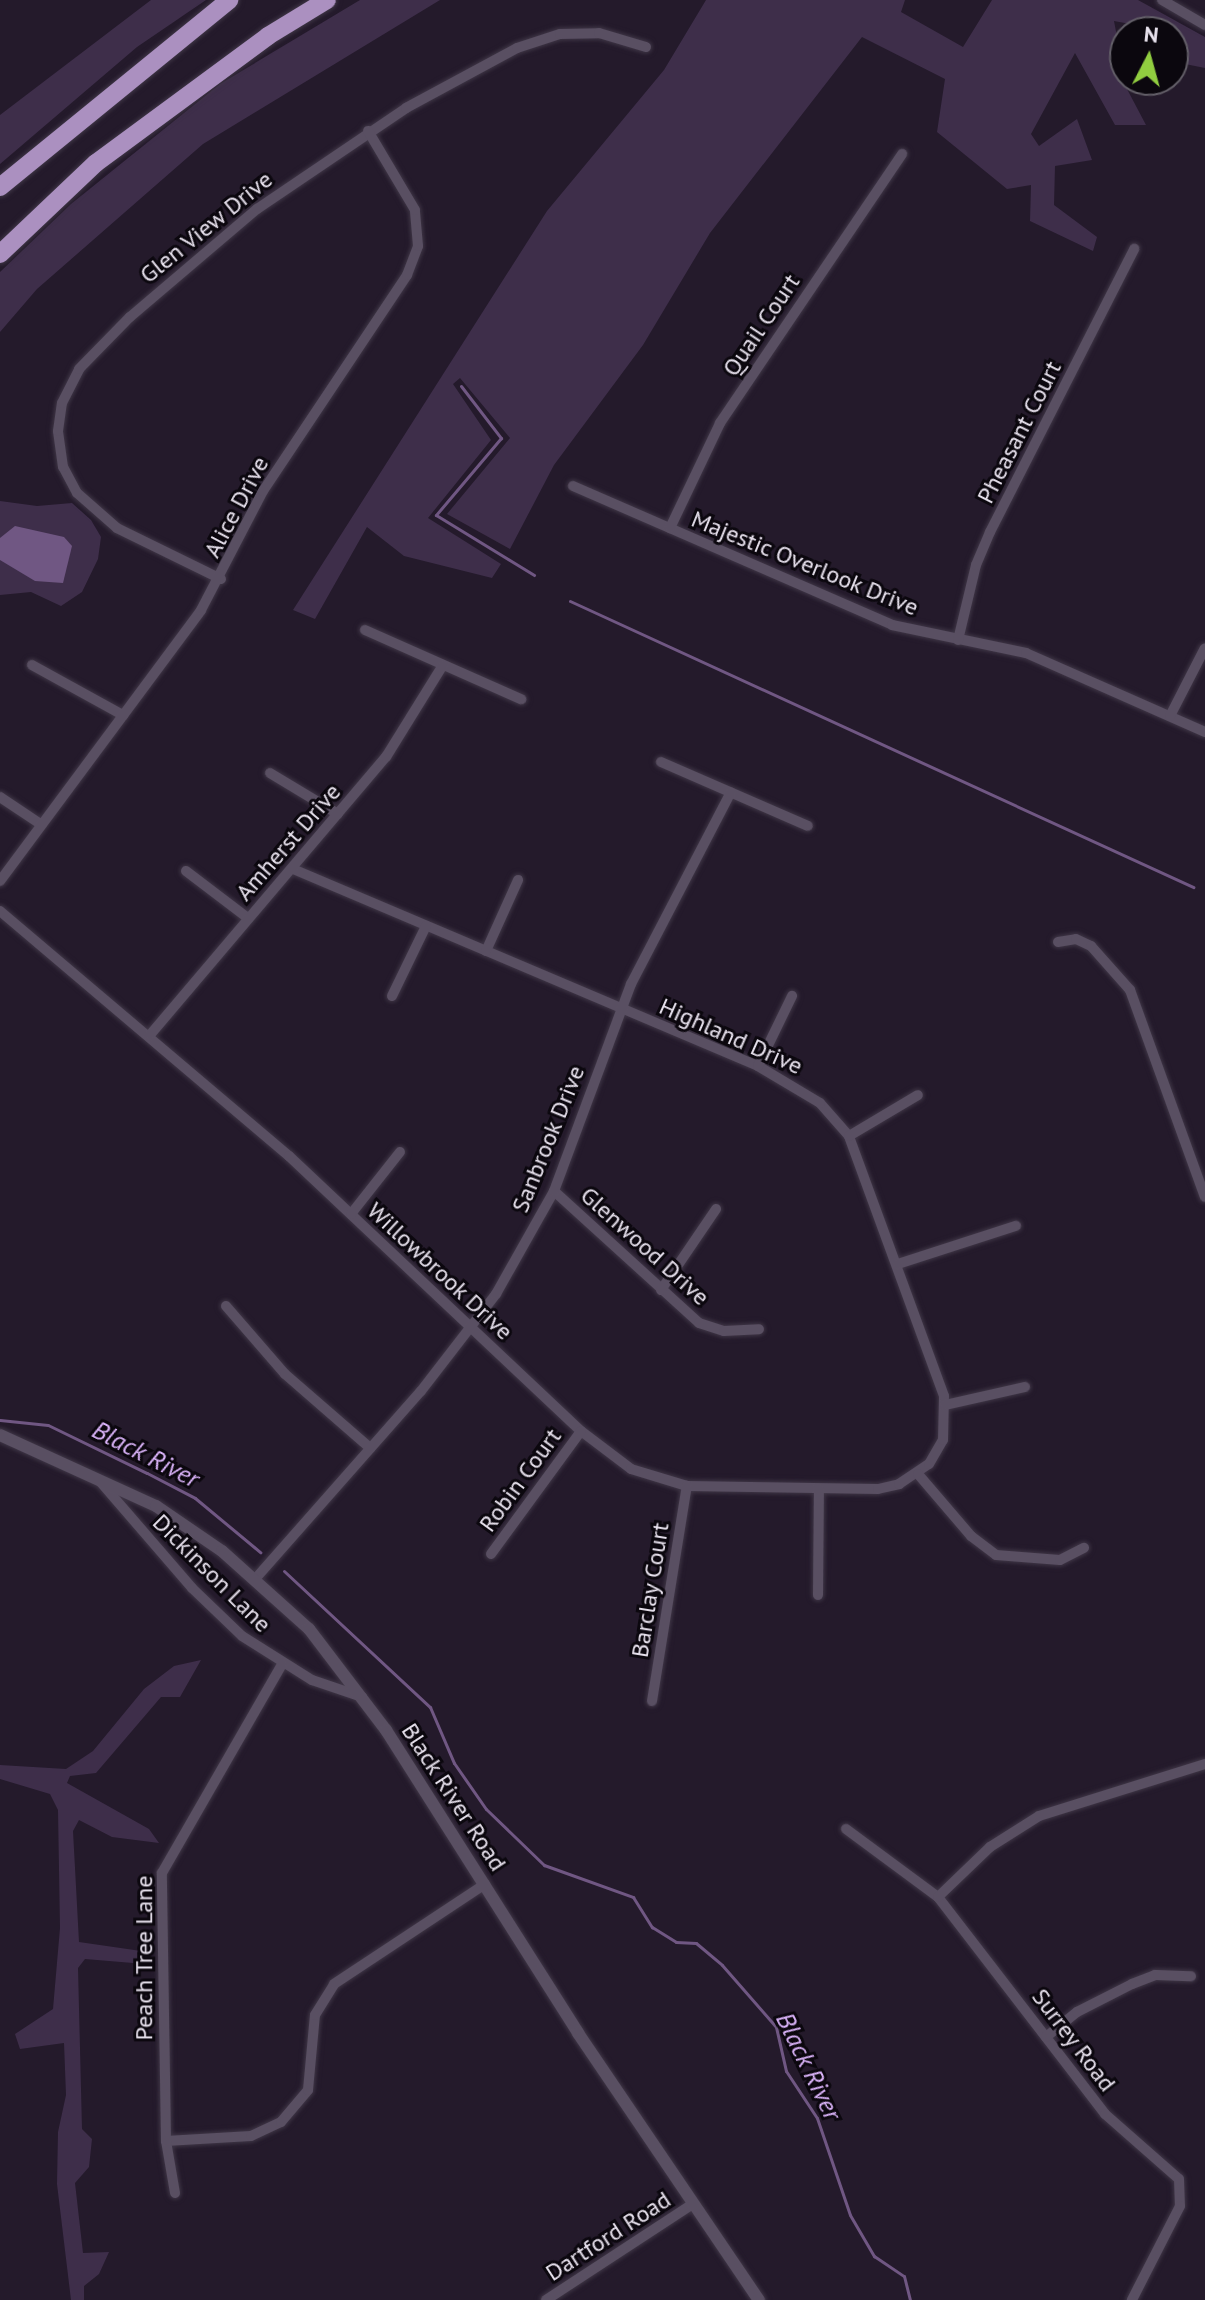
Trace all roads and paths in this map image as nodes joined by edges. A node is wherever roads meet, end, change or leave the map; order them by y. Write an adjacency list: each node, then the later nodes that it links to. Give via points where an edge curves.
1 (229, 0): 8 (highway)
2 (327, 0): 10 (highway, via 268,36 96,163)
3 (1162, 0): 4 (street)
4 (1205, 25)
5 (646, 47): 6 (street, Glen View Drive, via 599,33 532,42)
6 (368, 131): 13 (street, Alice Drive, via 415,210 419,231 413,261 263,491); 13 (street, Glen View Drive, via 202,253 89,358 62,403 58,431 63,467 89,508 117,528)
7 (902, 154): 12 (street, Quail Court, via 720,423)
8 (0, 187)
9 (1134, 249): 15 (street, Pheasant Court, via 990,532 976,565)
10 (0, 254)
11 (573, 486): 12 (street, Majestic Overlook Drive)
12 (670, 528): 15 (street, Majestic Overlook Drive, via 892,625)
13 (221, 579): 20 (street, Alice Drive)
14 (365, 630): 18 (street)
15 (958, 640): 21 (street, Majestic Overlook Drive, via 1049,661)
16 (1205, 648): 21 (street)
17 (32, 665): 20 (street)
18 (443, 665): 19 (street); 27 (street, Amherst Drive, via 404,732)
19 (521, 699)
20 (123, 715): 28 (street, Alice Drive)
21 (1170, 716): 22 (street, Majestic Overlook Drive)
22 (1205, 732)
23 (661, 762): 25 (street)
24 (270, 773): 27 (street)
25 (731, 792): 29 (street); 41 (street, Sanbrook Drive)
26 (0, 797): 28 (street)
27 (338, 814): 30 (street, Amherst Drive)
28 (39, 823): 33 (street, Alice Drive)
29 (808, 826)
30 (293, 869): 35 (street, Amherst Drive); 36 (street, Highland Drive)
31 (186, 871): 35 (street)
32 (518, 880): 38 (street)
33 (0, 881)
34 (0, 911): 42 (street, Willowbrook Drive)
35 (248, 918): 42 (street, Amherst Drive)
36 (426, 926): 38 (street, Highland Drive); 39 (street)
37 (1058, 942): 48 (street, via 1076,939 1091,946 1130,990)
38 (486, 951): 41 (street, Highland Drive)
39 (392, 996)
40 (792, 996): 43 (street)
41 (619, 1009): 43 (street, Highland Drive); 49 (street, Sanbrook Drive)
42 (150, 1035): 52 (street, Willowbrook Drive)
43 (758, 1066): 45 (street, Highland Drive, via 809,1094)
44 (918, 1095): 45 (street)
45 (849, 1136): 54 (street, Highland Drive)
46 (400, 1152): 52 (street)
47 (1205, 1160): 48 (street)
48 (1193, 1164): 50 (street)
49 (554, 1191): 55 (street, Glenwood Drive); 57 (street, Sanbrook Drive)
50 (1205, 1197)
51 (716, 1209): 55 (street)
52 (351, 1214): 57 (street, Willowbrook Drive)
53 (1016, 1226): 54 (street)
54 (898, 1264): 60 (street, Highland Drive)
55 (661, 1290): 58 (street, Glenwood Drive, via 713,1329)
56 (226, 1306): 63 (street, via 285,1374)
57 (471, 1328): 61 (street, Willowbrook Drive); 63 (street, Sanbrook Drive)
58 (759, 1329)
59 (1025, 1387): 60 (street)
60 (945, 1405): 65 (street, Highland Drive, via 943,1440)
61 (581, 1431): 66 (street, Willowbrook Drive, via 631,1469); 69 (street, Robin Court)
62 (0, 1435): 64 (street, Black River Road)
63 (370, 1448): 70 (street, Sanbrook Drive)
64 (95, 1474): 70 (street, Black River Road, via 189,1526); 72 (street, Dickinson Lane, via 192,1588 242,1636)
65 (918, 1474): 67 (street, Willowbrook Drive, via 878,1489); 68 (street, via 971,1536 996,1555 1060,1560)
66 (687, 1486): 67 (street, Willowbrook Drive); 74 (street, Barclay Court)
67 (819, 1489): 71 (street)
68 (1084, 1548)
69 (491, 1554)
70 (256, 1578): 73 (street, Black River Road, via 309,1629)
71 (818, 1595)
72 (282, 1664): 73 (street, Dickinson Lane, via 340,1693); 81 (street, Peach Tree Lane, via 162,1873)
73 (362, 1697): 77 (street, Black River Road)
74 (652, 1701)
75 (1205, 1764): 78 (street, via 1039,1816 990,1847)
76 (846, 1829): 78 (street, Surrey Road)
77 (485, 1884): 81 (street, via 334,1984 315,2015 308,2090 281,2122 251,2136); 83 (street, Black River Road)
78 (938, 1897): 80 (street, Surrey Road)
79 (1191, 1976): 80 (street, via 1155,1975 1132,1984 1077,2012)
80 (1046, 2037): 86 (street, Surrey Road, via 1105,2114 1170,2169 1183,2189 1174,2219)
81 (166, 2141): 82 (street, Peach Tree Lane)
82 (175, 2193)
83 (691, 2205): 84 (street, Dartford Road); 85 (street, Black River Road)
84 (546, 2300)
85 (759, 2300)
86 (1132, 2300)

